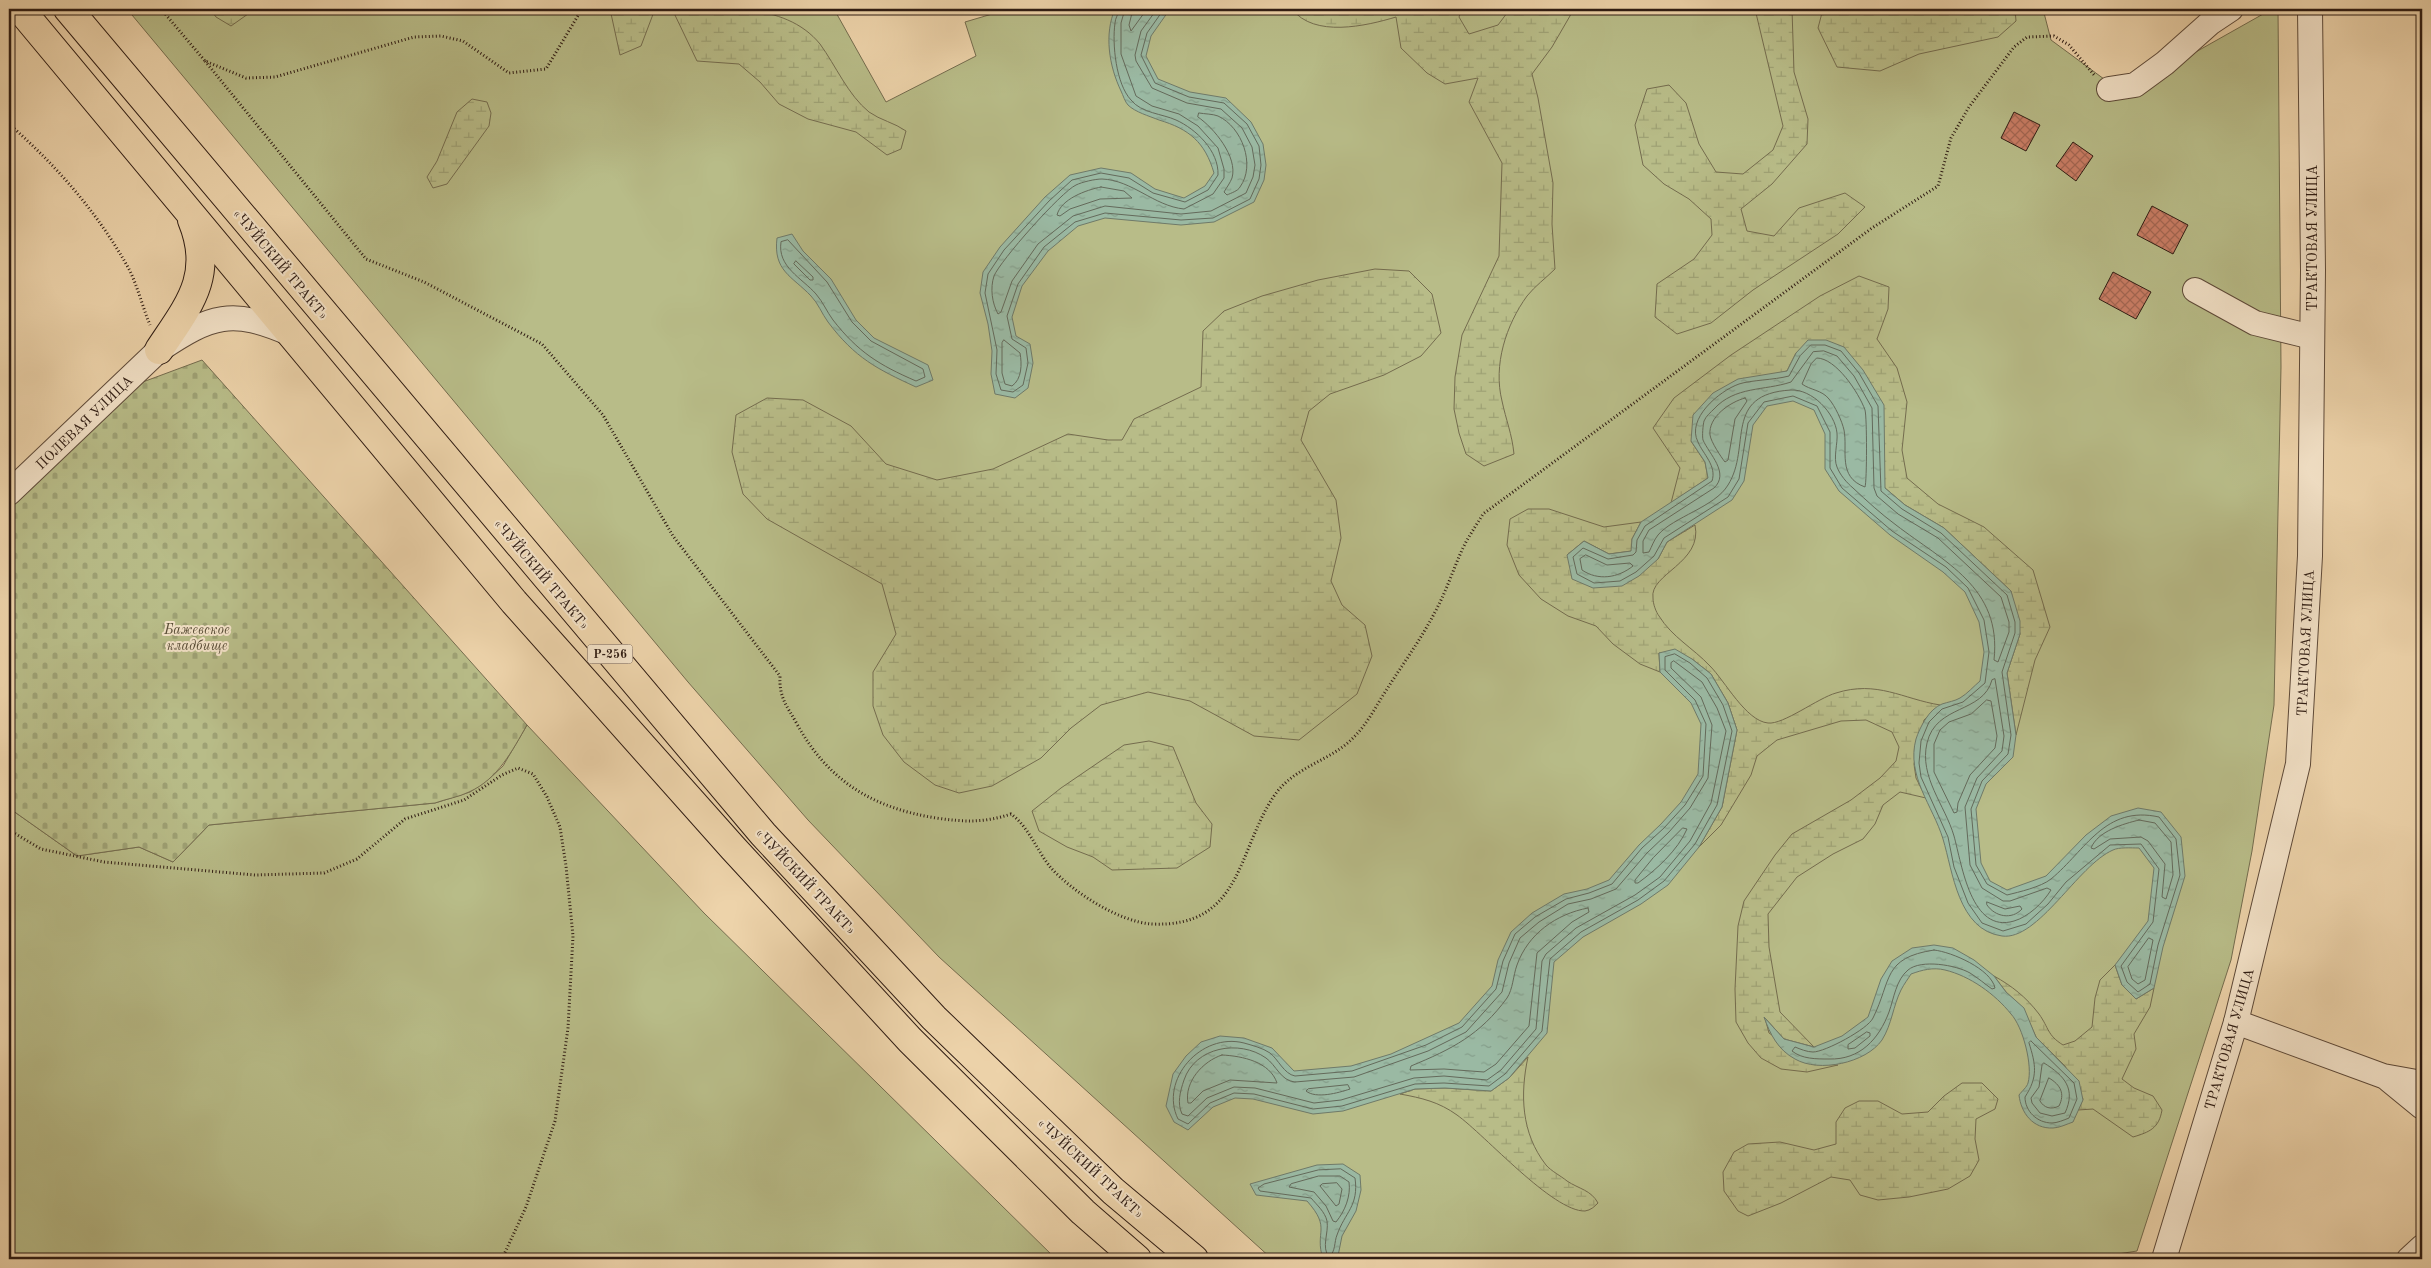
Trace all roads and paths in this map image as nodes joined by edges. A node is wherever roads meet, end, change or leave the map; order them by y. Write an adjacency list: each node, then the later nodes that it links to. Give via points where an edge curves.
1 (20, 9): 10 (highway, Р-256)
2 (68, 9): 24 (highway, «ЧУЙСКИЙ ТРАКТ» / Р-256, via 763,834 934,1018 1113,1191)
3 (161, 9): 7 (path)
4 (582, 9): 7 (path, via 546,69 509,73 463,41 441,36 414,37 275,78 246,78)
5 (2231, 9): 8 (street, via 2136,85)
6 (2310, 9): 13 (street, ТРАКТОВАЯ УЛИЦА)
7 (205, 61): 8 (path, via 366,259 424,282 542,344 603,415 673,536 780,676 780,692 806,740 838,776 868,798 905,813 958,821 989,821 1011,814 1019,820 1052,869 1091,902 1151,924 1187,921 1215,906 1234,881 1274,794 1303,768 1330,756 1356,736 1436,612 1463,548 1483,514 1872,228 1938,186 1951,138 2014,47 2027,37 2054,36 2069,46)
8 (2109, 89)
9 (9, 124): 14 (path, via 44,155 98,218 130,273)
10 (185, 205): 12 (highway, Р-256); 14 (highway, via 199,239 201,270 192,299)
11 (2195, 290): 13 (street, via 2255,323)
12 (293, 334): 14 (street, ПОЛЕВАЯ УЛИЦА, via 254,319 226,318 197,326); 23 (highway, Р-256, via 514,602 733,848 910,1040 1083,1212)
13 (2312, 337): 17 (street, ТРАКТОВАЯ УЛИЦА, via 2310,556 2298,764)
14 (159, 350): 15 (street, ПОЛЕВАЯ УЛИЦА)
15 (9, 493)
16 (9, 830): 22 (path, via 41,848 104,862 255,875 324,873 357,859 405,819 464,800 518,768 533,774 560,827 566,866 573,936 568,1028 555,1121 526,1207)
17 (2236, 1022): 18 (street); 25 (street, ТРАКТОВАЯ УЛИЦА)
18 (2383, 1076): 19 (street); 20 (street)
19 (2422, 1083)
20 (2422, 1106)
21 (2422, 1247): 26 (street)
22 (502, 1259)
23 (1137, 1259)
24 (1194, 1259)
25 (2164, 1259)
26 (2409, 1259)

